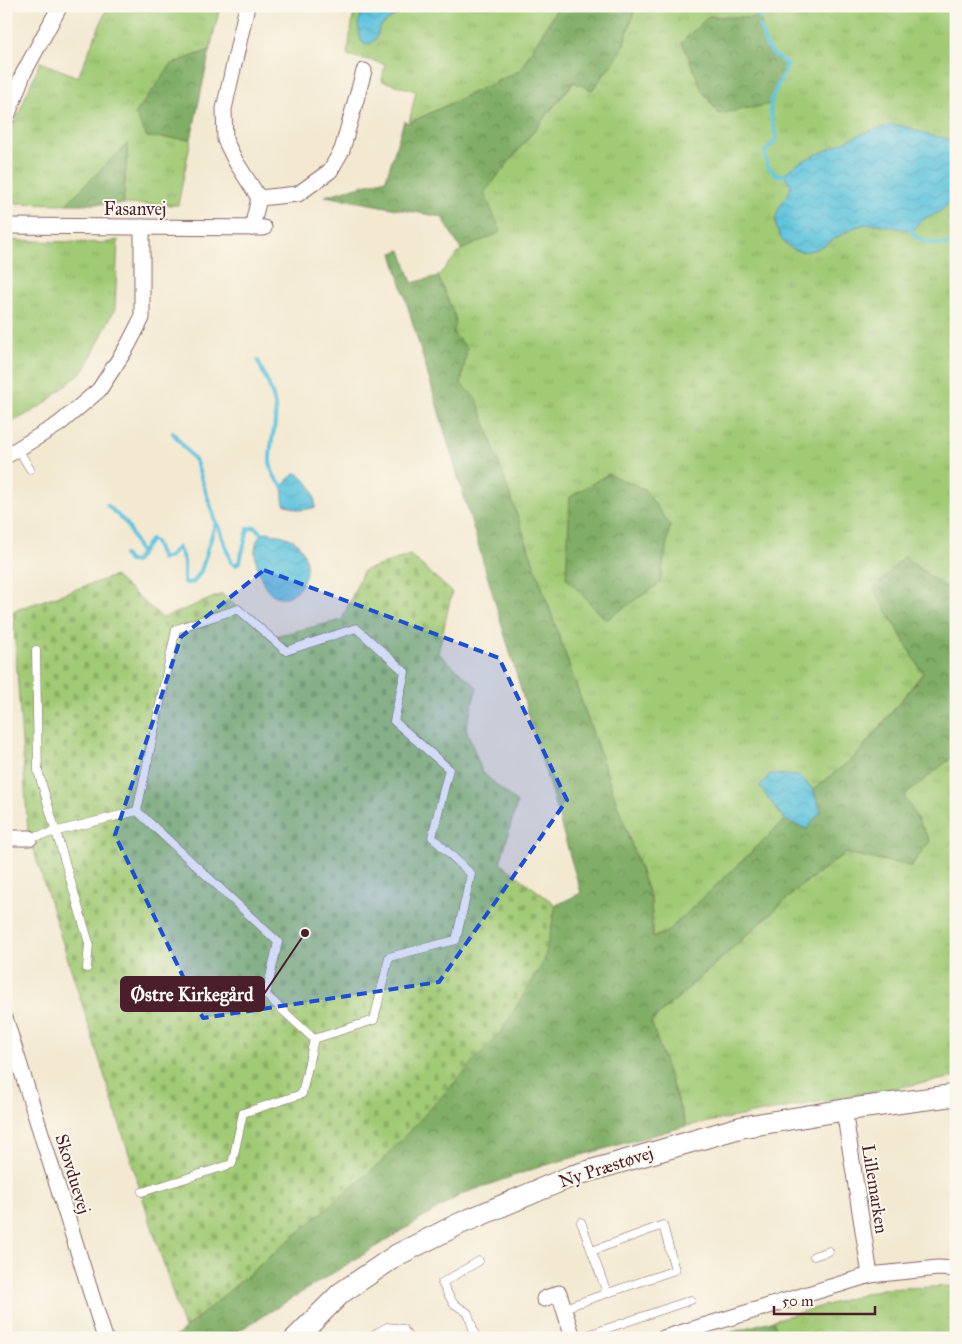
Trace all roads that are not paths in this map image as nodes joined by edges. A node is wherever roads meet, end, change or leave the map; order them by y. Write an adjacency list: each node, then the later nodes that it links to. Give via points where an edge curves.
1 (60, 6): 4 (street, via 23,74)
2 (247, 6): 5 (street, via 224,109 225,140)
3 (364, 70): 5 (street, via 342,150 330,171 298,194)
4 (6, 119)
5 (259, 198): 7 (street, Fasanvej, via 258,228)
6 (6, 226): 7 (street, Fasanvej)
7 (142, 228): 8 (street, via 142,318 127,347 98,390 59,424)
8 (12, 453): 9 (lane)
9 (30, 469)
10 (36, 650): 12 (lane, via 38,771)
11 (136, 811): 12 (lane); 17 (lane, via 278,942 266,995); 17 (lane, via 176,629 238,609 286,651 356,628 405,672 394,721 449,769 432,836 471,874 456,940 389,957 374,1020)
12 (56, 833): 14 (lane); 15 (lane, via 89,943)
13 (6, 838): 14 (street)
14 (30, 838)
15 (87, 968)
16 (6, 1021): 32 (street, Skovduevej)
17 (314, 1039): 20 (lane, via 302,1094 243,1113 232,1164)
18 (956, 1096): 19 (street, Ny Præstøvej)
19 (844, 1110): 27 (street, Lillemarken); 33 (street, Ny Præstøvej, via 742,1127 652,1151 546,1186 397,1255 341,1294)
20 (142, 1192)
21 (581, 1222): 22 (lane)
22 (592, 1250): 28 (lane); 28 (lane, via 663,1225 675,1270)
23 (829, 1251): 24 (lane)
24 (814, 1256)
25 (479, 1262): 36 (lane, via 442,1283 453,1303 468,1313)
26 (956, 1269): 27 (street)
27 (870, 1275): 39 (street)
28 (607, 1293): 31 (lane)
29 (544, 1299): 31 (street, via 559,1293)
30 (691, 1300): 38 (lane)
31 (564, 1308): 37 (street)
32 (105, 1338)
33 (296, 1338)
34 (369, 1338): 35 (lane, via 387,1327 403,1329)
35 (409, 1338)
36 (476, 1338)
37 (573, 1338)
38 (579, 1338)
39 (664, 1338)

